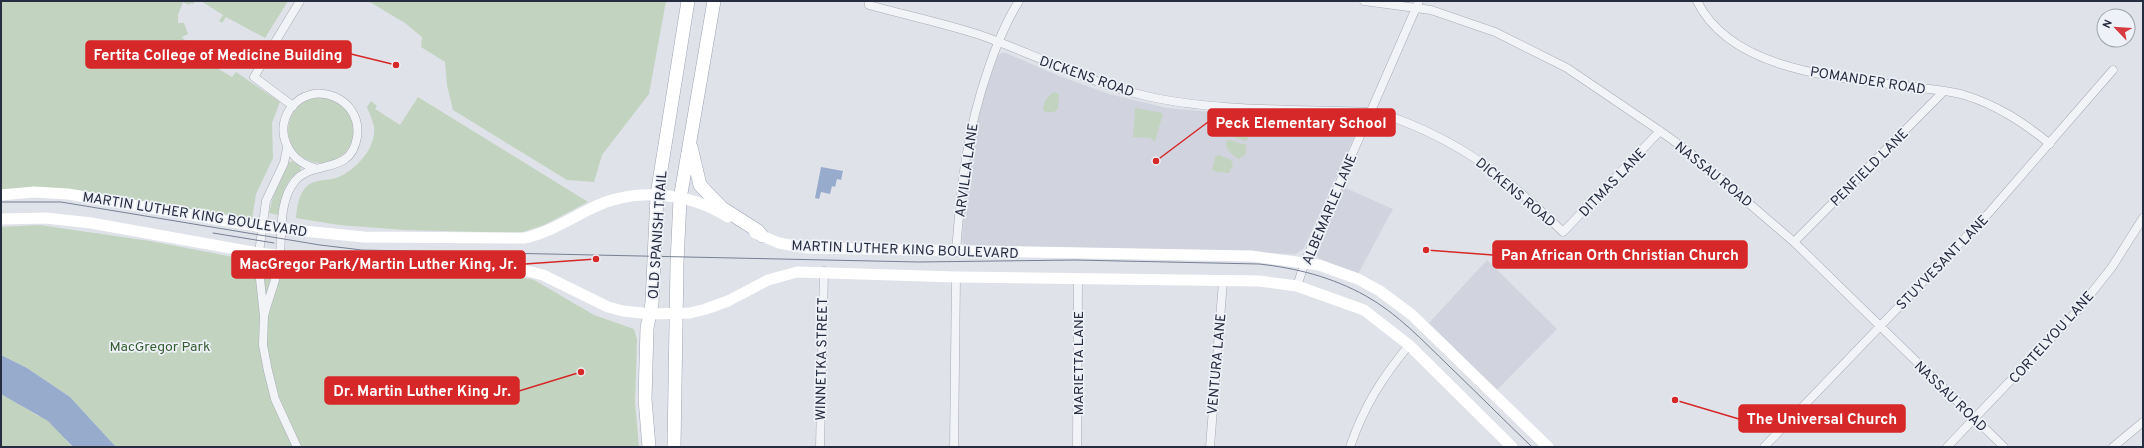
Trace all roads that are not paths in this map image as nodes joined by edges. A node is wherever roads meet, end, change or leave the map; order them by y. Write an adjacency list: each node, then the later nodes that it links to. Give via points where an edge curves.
1 (300, 1): 12 (street, via 254,77)
2 (688, 1): 20 (main road, OLD SPANISH TRAIL)
3 (714, 1): 15 (main road, OLD SPANISH TRAIL)
4 (1019, 1): 9 (street)
5 (1364, 1): 8 (street, NASSAU ROAD)
6 (1697, 1): 11 (street, POMANDER ROAD, via 1710,21 1725,36 1773,63 1811,72)
7 (869, 3): 9 (street, DICKENS ROAD)
8 (1418, 5): 13 (street, ALBEMARLE LANE); 14 (street, NASSAU ROAD, via 1517,43 1567,68)
9 (997, 42): 13 (street, DICKENS ROAD, via 1086,79 1143,95 1225,106); 29 (street, ARVILLA LANE, via 969,133)
10 (2113, 70): 16 (street, STUYVESANT LANE)
11 (1944, 92): 16 (street, POMANDER ROAD, via 1962,95 2002,109); 28 (street, PENFIELD LANE)
12 (293, 106): 17 (street, via 285,120); 18 (street, via 307,96 333,96 344,102 356,120 357,138 350,154 336,165)
13 (1371, 112): 26 (street, DICKENS ROAD, via 1385,114 1412,124 1477,158 1528,199); 32 (street, ALBEMARLE LANE)
14 (1660, 131): 26 (street, DITMAS LANE); 28 (street, NASSAU ROAD, via 1699,160)
15 (690, 139): 21 (main road, OLD SPANISH TRAIL); 27 (main road, via 700,185 722,208 758,230)
16 (2050, 144): 41 (street, STUYVESANT LANE, via 1987,215)
17 (287, 148): 18 (street, via 302,163); 24 (street, via 284,163 266,201)
18 (315, 168): 25 (street, via 298,178 291,188 284,208)
19 (1, 195): 24 (main road, MARTIN LUTHER KING BOULEVARD, via 34,192 68,194)
20 (657, 195): 21 (main road, MARTIN LUTHER KING BOULEVARD); 25 (main road, MARTIN LUTHER KING BOULEVARD, via 639,195 606,202 540,234 520,238 364,237); 38 (main road, OLD SPANISH TRAIL)
21 (680, 199): 27 (main road, MARTIN LUTHER KING BOULEVARD, via 722,213); 39 (main road, OLD SPANISH TRAIL)
22 (2143, 218): 43 (street, CORTELYOU LANE, via 2112,266 2078,310)
23 (1, 219): 30 (main road, MARTIN LUTHER KING BOULEVARD, via 46,218 91,223)
24 (262, 227): 25 (main road, MARTIN LUTHER KING BOULEVARD); 30 (street)
25 (281, 229): 31 (street)
26 (1563, 232)
27 (762, 236): 29 (main road, MARTIN LUTHER KING BOULEVARD, via 790,246 807,248)
28 (1794, 242): 41 (street, NASSAU ROAD)
29 (956, 252): 32 (main road, MARTIN LUTHER KING BOULEVARD, via 1251,256)
30 (258, 253): 31 (main road, MARTIN LUTHER KING BOULEVARD); 40 (street)
31 (279, 256): 38 (main road, MARTIN LUTHER KING BOULEVARD, via 329,261 512,267 543,274 608,307); 40 (street)
32 (1305, 262): 37 (street, ALBEMARLE LANE); 54 (main road, MARTIN LUTHER KING BOULEVARD, via 1358,279 1399,303)
33 (824, 271): 34 (main road, MARTIN LUTHER KING BOULEVARD); 39 (main road, MARTIN LUTHER KING BOULEVARD, via 797,272 768,280 717,306); 48 (street, WINNETKA STREET)
34 (956, 277): 35 (main road, MARTIN LUTHER KING BOULEVARD); 49 (street)
35 (1078, 278): 36 (main road, MARTIN LUTHER KING BOULEVARD); 50 (street, MARIETTA LANE)
36 (1223, 281): 37 (main road, MARTIN LUTHER KING BOULEVARD, via 1259,281); 51 (street, VENTURA LANE)
37 (1297, 286): 42 (main road, MARTIN LUTHER KING BOULEVARD, via 1364,310)
38 (651, 314): 39 (main road, MARTIN LUTHER KING BOULEVARD); 46 (main road, OLD SPANISH TRAIL, via 647,328 645,399)
39 (676, 314): 47 (main road, OLD SPANISH TRAIL)
40 (264, 316): 45 (street, via 263,345 275,399)
41 (1880, 327): 43 (street, NASSAU ROAD); 55 (street, STUYVESANT LANE)
42 (1409, 345): 52 (street, via 1369,400); 53 (main road, MARTIN LUTHER KING BOULEVARD)
43 (1975, 419): 56 (street, CORTELYOU LANE); 57 (street, NASSAU ROAD)
44 (2143, 422): 58 (street)
45 (297, 447)
46 (649, 447)
47 (674, 447)
48 (820, 447)
49 (954, 447)
50 (1077, 447)
51 (1210, 447)
52 (1350, 447)
53 (1512, 447)
54 (1548, 447)
55 (1764, 447)
56 (1947, 447)
57 (2004, 447)
58 (2113, 447)

